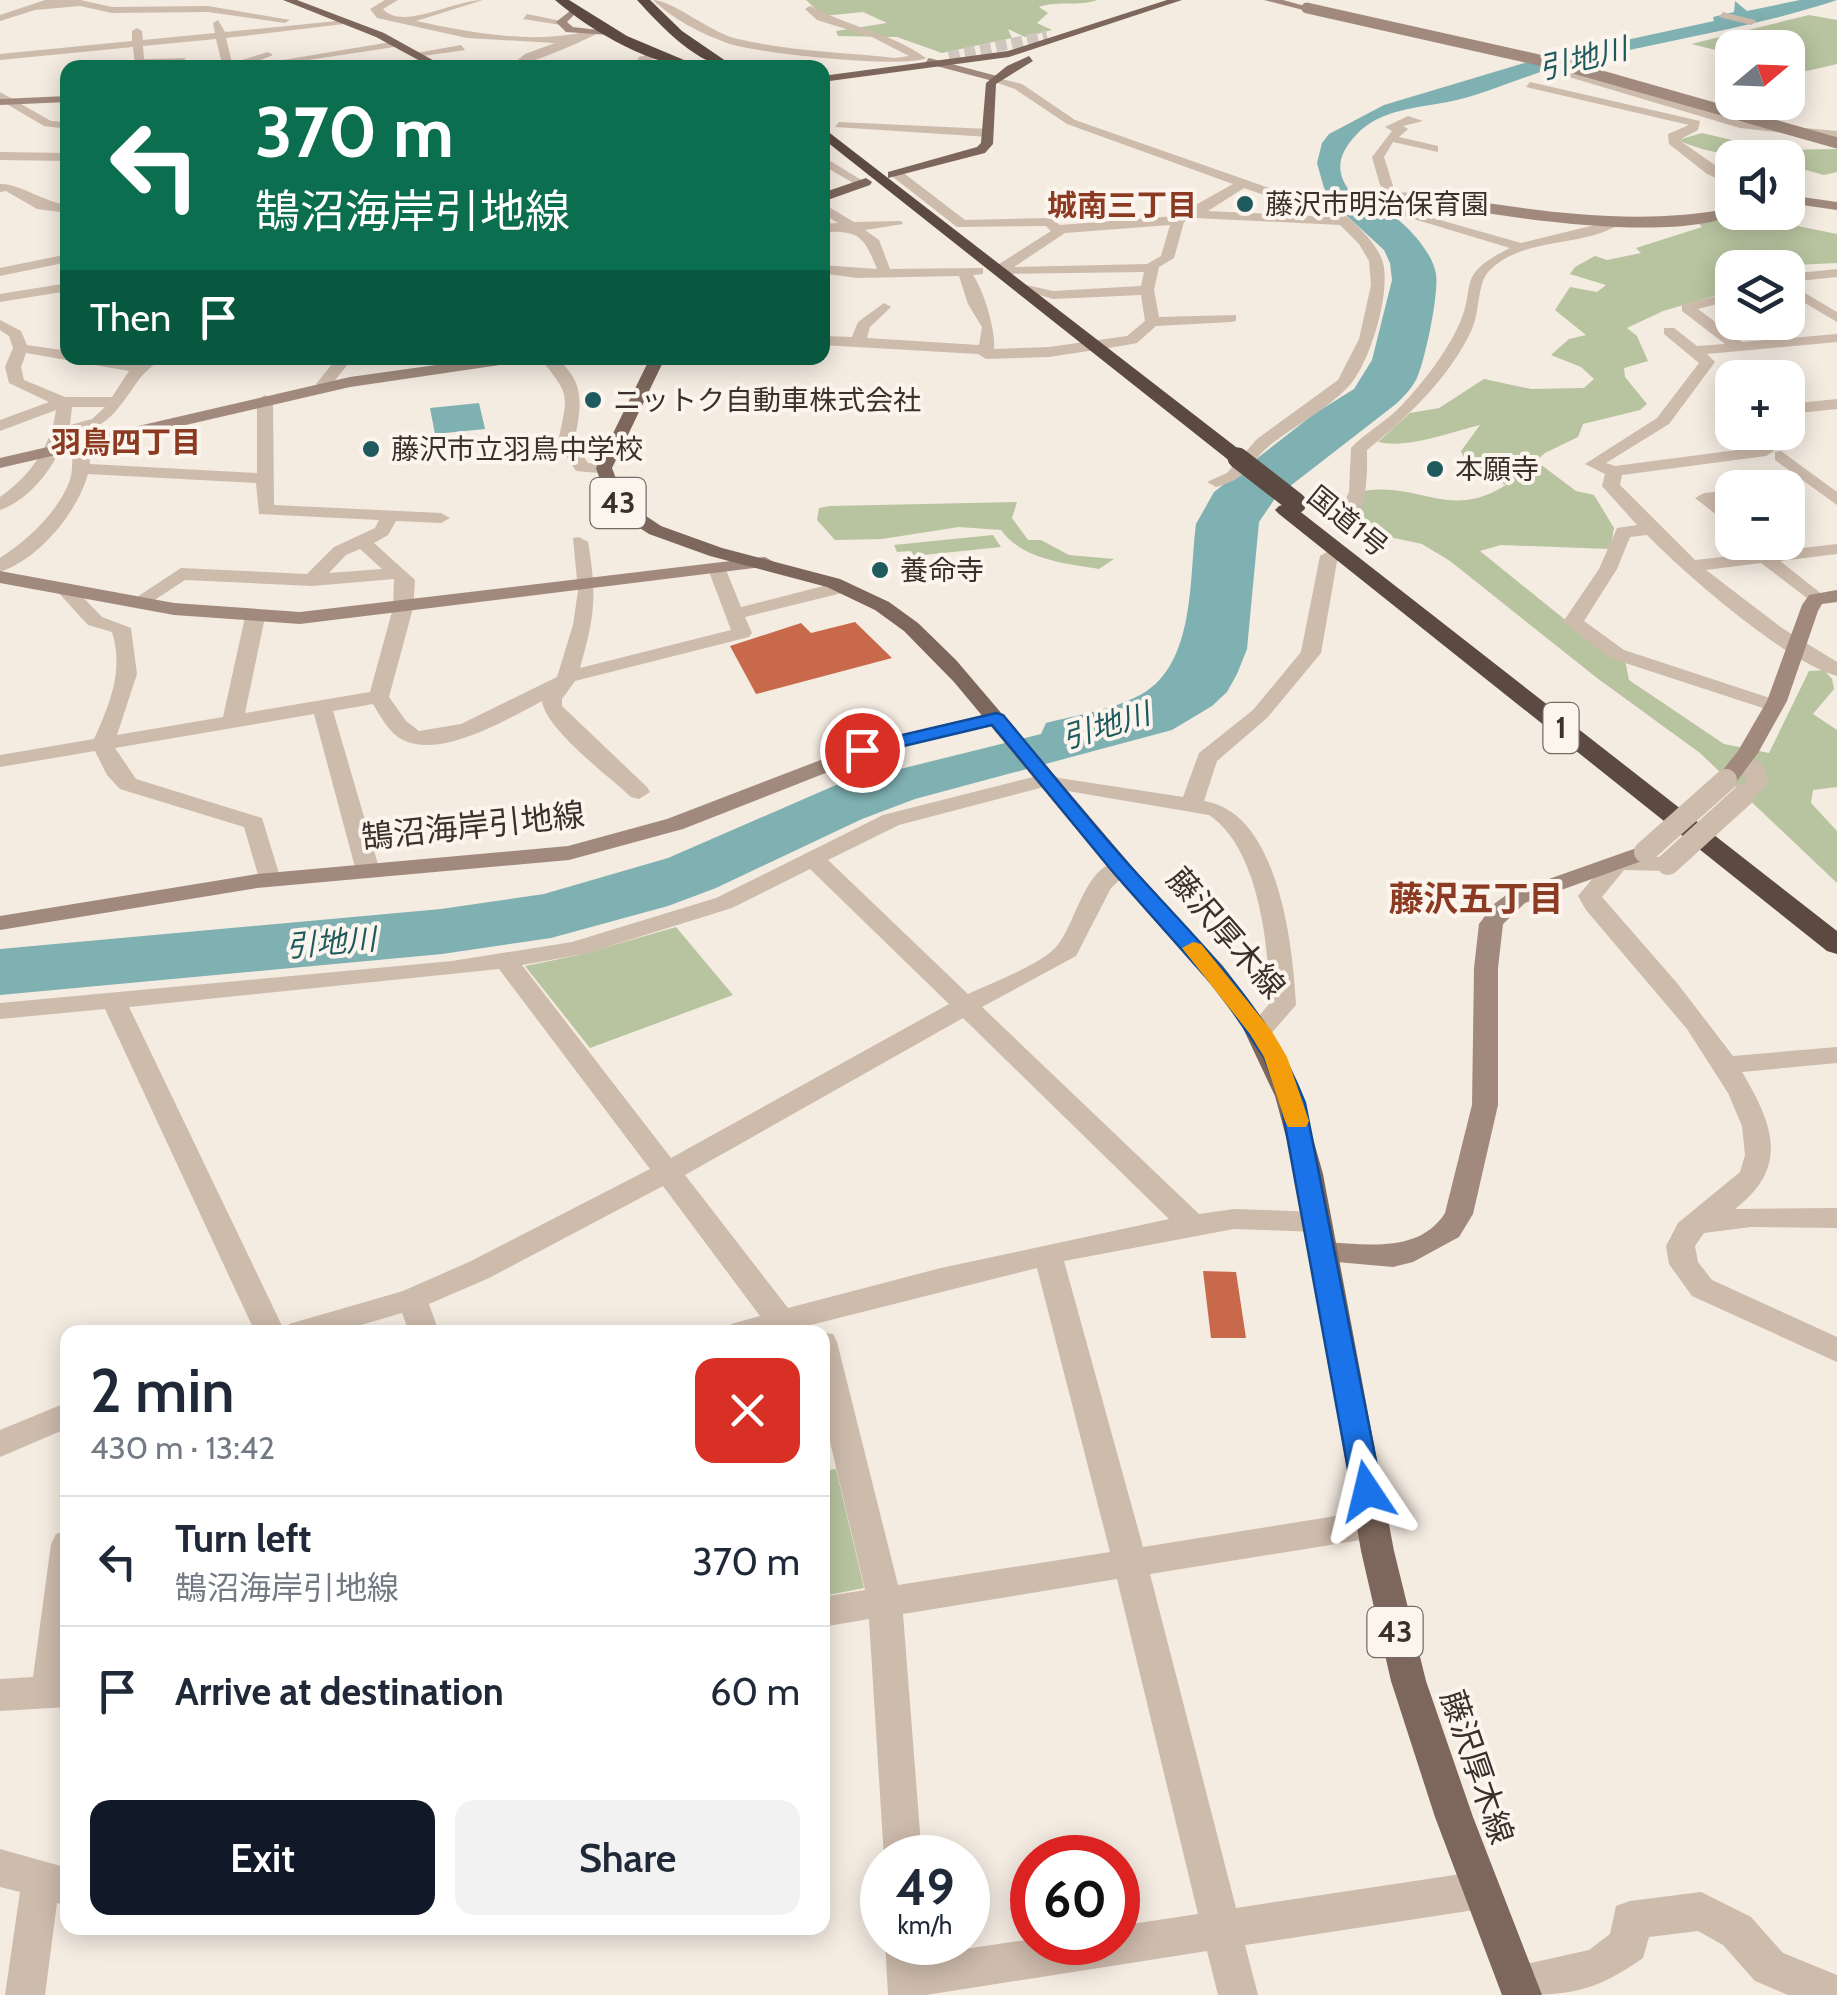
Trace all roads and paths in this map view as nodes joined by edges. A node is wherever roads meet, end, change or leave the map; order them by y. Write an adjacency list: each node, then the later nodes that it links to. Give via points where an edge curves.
1 (184, 0): 23 (street)
2 (288, 0): 26 (main road)
3 (393, 0): 16 (street)
4 (478, 0): 27 (street)
5 (562, 0): 17 (highway)
6 (643, 0): 70 (highway)
7 (658, 0): 24 (street)
8 (1162, 0): 45 (main road)
9 (1176, 0): 38 (main road)
10 (1269, 0): 86 (street, bridge, via 1570,67)
11 (55, 3): 13 (street); 14 (street); 32 (street)
12 (365, 4): 16 (street)
13 (28, 5): 31 (street)
14 (94, 5): 22 (street); 33 (street)
15 (217, 5): 23 (street); 30 (street); 44 (street)
16 (378, 6): 34 (street, via 381,16)
17 (593, 6): 25 (highway); 40 (highway)
18 (420, 7): 27 (street, via 414,11)
19 (685, 7): 24 (street)
20 (348, 8): 26 (street)
21 (810, 9): 58 (street)
22 (136, 10): 23 (street); 48 (street)
23 (173, 10): 46 (street)
24 (670, 10): 58 (street, via 733,42)
25 (568, 12): 29 (street); 40 (street, via 570,30)
26 (319, 14): 36 (main road)
27 (436, 14): 34 (street); 39 (street, via 478,24)
28 (1722, 14): 35 (street)
29 (527, 16)
30 (259, 17): 37 (street); 42 (street)
31 (3, 18): 57 (street, via 11,22)
32 (54, 19)
33 (95, 19)
34 (402, 21): 39 (street)
35 (1751, 22)
36 (347, 23): 37 (street); 49 (main road)
37 (323, 28): 42 (street); 52 (street, via 310,37)
38 (1082, 31): 71 (main road, via 1022,51); 76 (main road)
39 (453, 32): 47 (street)
40 (602, 32): 47 (street); 55 (highway)
41 (54, 33): 53 (street)
42 (263, 33): 44 (street); 56 (street)
43 (95, 34): 50 (street)
44 (221, 36): 46 (street); 62 (street)
45 (1047, 36)
46 (178, 40): 48 (street); 61 (street)
47 (572, 41): 67 (street)
48 (138, 44): 50 (street); 60 (street)
49 (397, 44): 52 (street); 54 (main road)
50 (96, 48): 53 (street); 59 (street)
51 (462, 48): 54 (street)
52 (338, 49): 56 (street); 65 (street)
53 (53, 52): 57 (street); 72 (street)
54 (416, 54): 66 (main road)
55 (658, 55): 68 (street); 69 (highway)
56 (267, 56): 63 (street); 64 (street)
57 (6, 59)
58 (925, 59): 71 (street); 74 (main road)
59 (96, 60)
60 (139, 60)
61 (181, 60)
62 (226, 60)
63 (254, 60)
64 (277, 60)
65 (291, 60)
66 (427, 60)
67 (523, 60)
68 (643, 60)
69 (673, 60)
70 (718, 60)
71 (947, 61): 75 (main road); 76 (street)
72 (52, 66)
73 (1563, 72): 84 (street, via 1740,125)
74 (830, 75)
75 (830, 76)
76 (993, 78): 83 (main road); 97 (street, via 1026,87 1071,122)
77 (1530, 85): 92 (street, via 1696,123 1673,141)
78 (4, 99): 79 (street); 81 (street)
79 (60, 99)
80 (1417, 121): 85 (street, via 1390,127 1402,129)
81 (60, 125)
82 (831, 128): 83 (street); 121 (highway, 国道1号 / 1)
83 (988, 133): 94 (main road, via 975,154)
84 (1837, 135)
85 (1390, 138): 88 (street); 101 (street, via 1378,156)
86 (1837, 143)
87 (830, 148): 121 (highway, 国道1号 / 1)
88 (1434, 149)
89 (0, 156): 90 (street)
90 (60, 156)
91 (830, 164): 93 (street)
92 (1715, 173)
93 (842, 175): 95 (street); 96 (street)
94 (894, 175): 111 (street, via 962,224)
95 (830, 176)
96 (864, 183): 99 (main road)
97 (1241, 184): 100 (street); 106 (street)
98 (0, 188): 104 (street)
99 (830, 195)
100 (1319, 197): 101 (street); 109 (street)
101 (1386, 199): 113 (street, via 1411,196); 116 (street)
102 (1805, 201): 103 (street)
103 (1837, 206)
104 (60, 208)
105 (830, 213): 112 (street)
106 (1194, 214): 108 (street); 109 (street)
107 (1715, 216): 113 (street, via 1660,226)
108 (1178, 220): 115 (street); 119 (street, via 1167,258)
109 (1340, 220): 179 (street, via 1364,242 1379,274 1366,339 1348,376 1263,442 1232,477)
110 (896, 224): 112 (street)
111 (986, 224): 115 (street, via 1050,222); 117 (street)
112 (847, 225): 114 (street); 124 (street, via 872,240)
113 (1612, 225): 116 (street)
114 (830, 227)
115 (1058, 232): 117 (street)
116 (1520, 247): 191 (street, via 1479,272 1468,328 1404,412 1358,448 1358,492)
117 (1024, 254): 121 (street)
118 (60, 260): 122 (street)
119 (1153, 268): 121 (street); 129 (street)
120 (830, 270): 124 (street)
121 (997, 270): 123 (street); 128 (highway, 国道1号 / 1); 148 (highway, 国道1号 / 1)
122 (0, 272)
123 (964, 272): 124 (street); 150 (street, via 989,327)
124 (885, 273)
125 (1834, 275): 126 (street)
126 (1805, 277)
127 (60, 288): 132 (street)
128 (1026, 289): 130 (street); 134 (highway, 国道1号 / 1)
129 (1147, 290): 130 (street); 138 (street)
130 (1064, 295): 134 (street)
131 (1805, 297): 137 (street)
132 (0, 298)
133 (1715, 301): 140 (street, via 1687,308)
134 (1047, 306): 148 (highway, 国道1号 / 1)
135 (884, 307): 146 (street, via 863,326)
136 (1232, 318): 138 (street)
137 (1837, 318)
138 (1152, 322): 148 (street, via 1132,340)
139 (0, 324): 152 (street, via 16,334)
140 (1715, 329)
141 (1669, 331): 151 (street)
142 (1837, 338): 147 (street)
143 (830, 340): 146 (street)
144 (1730, 340): 149 (street)
145 (1798, 340): 147 (street)
146 (858, 342): 150 (street)
147 (1801, 342): 149 (street)
148 (1090, 347): 150 (street); 187 (highway, 国道1号 / 1)
149 (1739, 347): 151 (street)
150 (986, 350)
151 (1695, 351): 177 (street, via 1707,362 1667,417 1592,464)
152 (20, 353): 153 (street); 154 (street); 162 (street, via 12,367 17,383)
153 (60, 356)
154 (0, 359)
155 (120, 365): 161 (street)
156 (142, 365): 161 (street)
157 (337, 365): 163 (street)
158 (455, 365): 163 (street)
159 (555, 365): 176 (street, via 574,390 566,443 582,466)
160 (655, 365): 176 (main road, 43)
161 (138, 368): 165 (street)
162 (66, 384): 165 (street); 168 (street); 169 (street)
163 (327, 387): 164 (street)
164 (266, 400): 170 (street); 178 (street)
165 (119, 402): 169 (street, via 94,424)
166 (1837, 404): 167 (street)
167 (1805, 407)
168 (0, 426)
169 (61, 431): 172 (street)
170 (80, 444): 172 (street); 175 (street)
171 (1764, 450): 177 (street)
172 (52, 451): 174 (street); 183 (street)
173 (1781, 456): 180 (street)
174 (0, 463)
175 (81, 468): 178 (street); 201 (street, via 44,536)
176 (604, 470): 200 (main road, 藤沢厚木線 / 43, via 622,508 650,527 694,546)
177 (1614, 470): 192 (street, via 1611,486)
178 (268, 479): 189 (street, via 266,510)
179 (1216, 482)
180 (1820, 486): 182 (street); 185 (street)
181 (0, 487): 183 (street)
182 (1805, 488)
183 (20, 491): 186 (street)
184 (1715, 497): 188 (street, via 1704,498)
185 (1837, 500)
186 (0, 505)
187 (1291, 507): 235 (highway, 国道1号 / 1); 236 (highway, 国道1号 / 1)
188 (1715, 507)
189 (389, 518): 190 (street); 193 (street, via 382,531)
190 (440, 518)
191 (1342, 526)
192 (1652, 528): 202 (street); 219 (street, via 1623,532 1572,622 1617,654)
193 (362, 542): 204 (street); 206 (street, via 340,551)
194 (579, 542): 207 (street)
195 (1837, 549): 196 (street)
196 (1805, 550)
197 (1329, 556): 228 (street, via 1311,653 1260,714 1207,758)
198 (1722, 560): 202 (street)
199 (1775, 560): 210 (street)
200 (765, 562): 203 (street); 208 (main road, 藤沢厚木線 / 43)
201 (0, 566)
202 (1691, 566): 215 (street)
203 (718, 569): 207 (street); 213 (street)
204 (397, 573): 206 (street); 212 (street, via 406,580)
205 (0, 577): 209 (street)
206 (312, 580): 211 (street, via 182,574)
207 (586, 585): 212 (street); 217 (street, via 584,625)
208 (843, 587): 213 (street); 222 (main road, 藤沢厚木線 / 43, via 898,616)
209 (65, 590): 211 (street); 223 (street, via 95,622 121,628 130,654)
210 (1827, 598): 215 (street, via 1801,632)
211 (138, 603): 214 (street)
212 (404, 608): 214 (street); 218 (street)
213 (734, 614): 217 (street, via 742,632)
214 (256, 617): 221 (street)
215 (1799, 648): 216 (street); 219 (street)
216 (1837, 670)
217 (566, 679): 218 (street, via 484,724 422,738 397,723); 227 (street, via 552,707)
218 (379, 697): 220 (street)
219 (1772, 705): 230 (street, bridge, via 1743,762)
220 (322, 706): 221 (street); 232 (street)
221 (234, 721): 223 (street)
222 (1003, 726): 226 (main road, 藤沢厚木線 / 43); 232 (street, 鵠沼海岸引地線, via 872,747 675,824 570,852)
223 (102, 744): 224 (street); 233 (street, via 128,784 254,823)
224 (0, 760)
225 (1752, 764): 230 (street, bridge, via 1758,782 1745,794)
226 (1048, 778): 228 (street); 229 (street, via 891,820); 231 (main road, 藤沢厚木線 / 43)
227 (638, 792)
228 (1192, 805): 241 (street, via 1229,816 1267,894 1281,952 1283,1005)
229 (813, 859): 237 (street, via 705,909); 239 (street)
230 (1638, 861): 243 (street, via 1590,896); 248 (street, via 1517,898 1491,924 1485,1105 1449,1230 1431,1244 1393,1256)
231 (1120, 868): 239 (street, via 1101,884 1067,951); 241 (main road, 藤沢厚木線 / 43)
232 (368, 872): 233 (street, 鵠沼海岸引地線)
233 (269, 880): 234 (street, 鵠沼海岸引地線)
234 (0, 923)
235 (1837, 926)
236 (1837, 945)
237 (507, 962): 238 (street); 244 (street)
238 (113, 1000): 240 (street); 252 (street)
239 (965, 1006): 244 (street); 246 (street)
240 (0, 1011)
241 (1260, 1030): 248 (main road, 藤沢厚木線 / 43, via 1293,1103)
242 (1837, 1054): 243 (street)
243 (1725, 1066): 247 (street, via 1751,1106 1760,1157 1754,1178 1734,1197)
244 (668, 1172): 250 (street); 251 (street)
245 (1837, 1218): 247 (street)
246 (1193, 1224): 248 (street, via 1234,1219); 249 (street)
247 (1689, 1224): 258 (street, via 1681,1259 1702,1288)
248 (1321, 1238): 262 (main road, 藤沢厚木線 / 43)
249 (1048, 1254): 257 (street); 263 (street)
250 (412, 1299): 253 (street); 254 (street)
251 (782, 1320): 255 (street); 256 (street)
252 (267, 1325)
253 (324, 1325)
254 (421, 1325)
255 (765, 1325)
256 (805, 1325)
257 (828, 1325)
258 (1837, 1350)
259 (830, 1374): 264 (street)
260 (60, 1418): 261 (street)
261 (0, 1444)
262 (1373, 1524): 263 (street); 272 (main road, 藤沢厚木線 / 43, via 1419,1722)
263 (1130, 1562): 264 (street); 273 (street)
264 (885, 1601): 265 (street); 269 (street)
265 (830, 1611)
266 (60, 1662): 267 (street)
267 (58, 1692): 268 (street)
268 (0, 1695)
269 (901, 1835)
270 (0, 1868): 271 (street)
271 (54, 1883): 276 (street)
272 (1482, 1890): 273 (street); 275 (main road, 藤沢厚木線 / 43)
273 (1220, 1930): 274 (street); 277 (street)
274 (906, 1972)
275 (1520, 1989): 278 (street, via 1598,1968 1629,1944 1630,1920 1701,1911 1737,1931 1770,1966)
276 (25, 1995)
277 (1238, 1995)
278 (1836, 1995)

